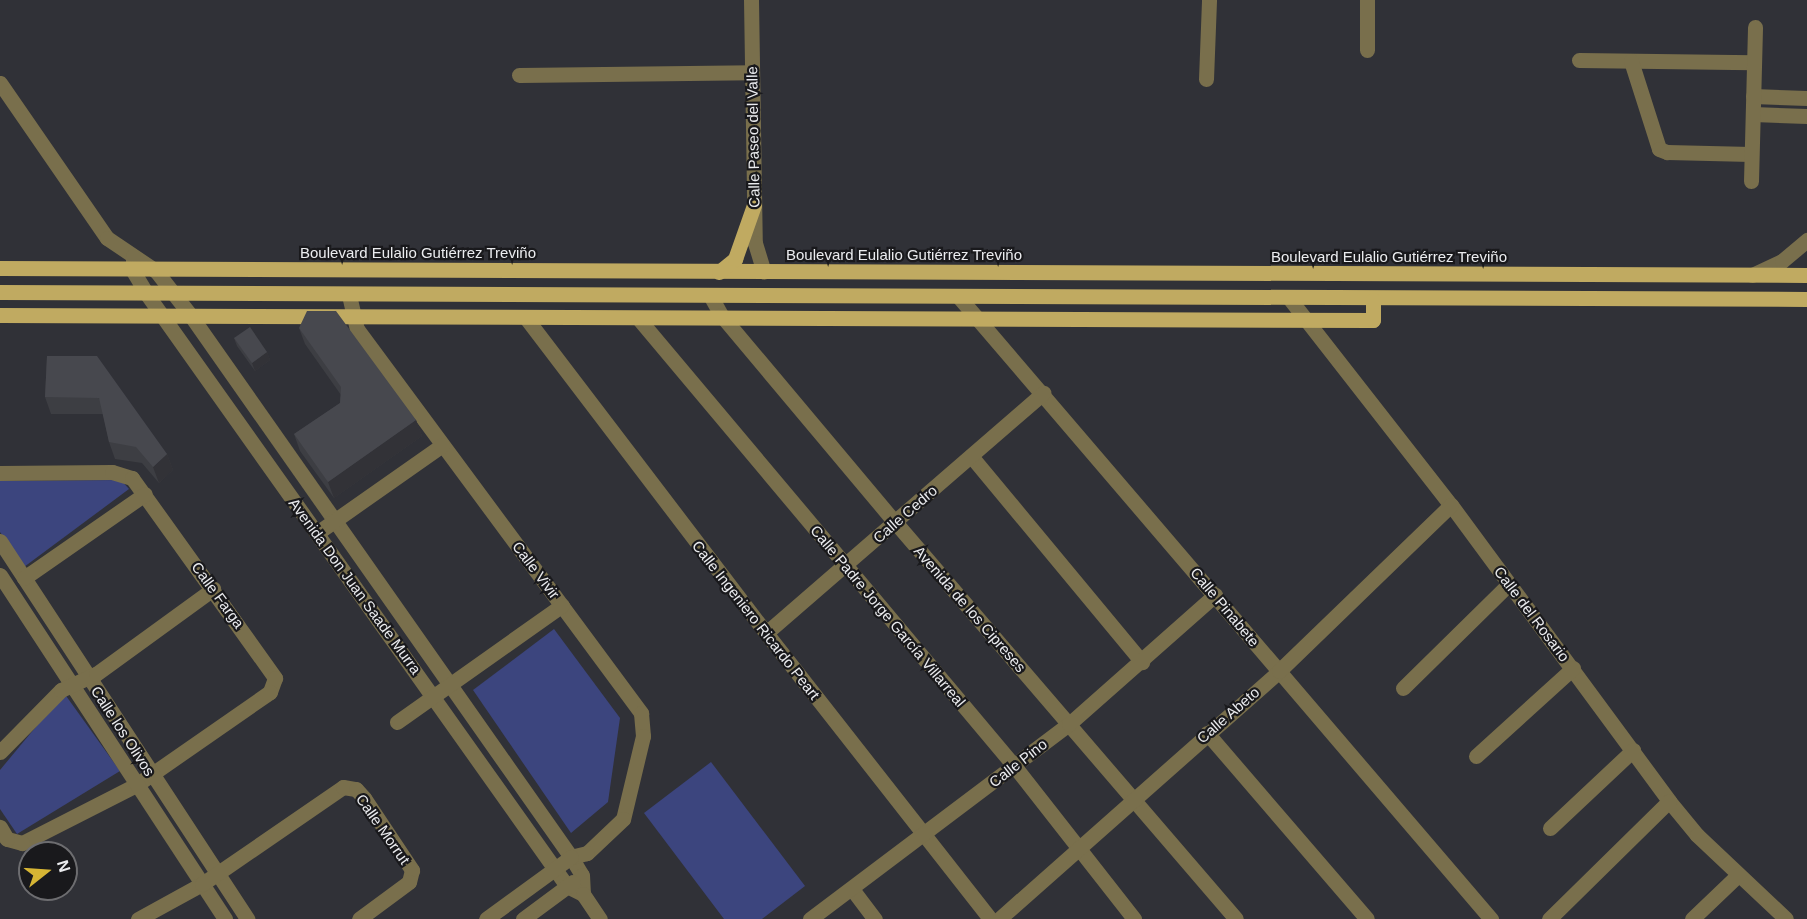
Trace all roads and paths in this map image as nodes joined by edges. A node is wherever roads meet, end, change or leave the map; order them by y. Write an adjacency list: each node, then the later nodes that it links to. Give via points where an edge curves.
1 (751, 0): 9 (street, Calle Paseo del Valle)
2 (1209, 0): 11 (street)
3 (1366, 0): 5 (street)
4 (1755, 27): 8 (street)
5 (1367, 50)
6 (1578, 60): 7 (street)
7 (1630, 61): 8 (street); 17 (street, via 1659,149)
8 (1754, 62): 13 (street)
9 (752, 72): 10 (street); 19 (street, Calle Paseo del Valle)
10 (519, 75)
11 (1206, 80)
12 (0, 83): 21 (street, via 91,219)
13 (1753, 96): 14 (street); 15 (street)
14 (1807, 98)
15 (1753, 114): 16 (street); 17 (street)
16 (1807, 116)
17 (1751, 154): 18 (street)
18 (1751, 181)
19 (754, 205): 24 (main road, via 735,259); 25 (street, Calle Paseo del Valle, via 755,243)
20 (1807, 240): 26 (street, via 1782,261)
21 (133, 264): 22 (main road, Boulevard Eulalio Gutiérrez Treviño); 23 (main road, Boulevard Eulalio Gutiérrez Treviño); 29 (street, Avenida Don Juan Saade Murra)
22 (0, 268)
23 (156, 271): 24 (main road, Boulevard Eulalio Gutiérrez Treviño); 30 (street, Avenida Don Juan Saade Murra)
24 (719, 272): 25 (main road, Boulevard Eulalio Gutiérrez Treviño)
25 (764, 272): 26 (main road, Boulevard Eulalio Gutiérrez Treviño); 33 (main road, via 778,285)
26 (1752, 275): 27 (main road, Boulevard Eulalio Gutiérrez Treviño)
27 (1807, 275)
28 (0, 292): 29 (main road)
29 (146, 293): 30 (main road); 40 (street, Avenida Don Juan Saade Murra)
30 (175, 295): 31 (main road); 41 (street, Avenida Don Juan Saade Murra)
31 (349, 295): 32 (main road); 45 (street, Calle Vivir)
32 (710, 295): 33 (main road); 39 (street, Avenida de los Cipreses)
33 (814, 295): 34 (main road)
34 (958, 296): 35 (main road); 44 (street, Calle Pinabete)
35 (1289, 298): 37 (main road); 46 (street, Calle del Rosario)
36 (1807, 299): 37 (main road)
37 (1373, 300): 46 (main road, via 1373,320)
38 (0, 315): 40 (main road)
39 (721, 315): 43 (main road); 44 (main road); 54 (street, Avenida de los Cipreses)
40 (163, 316): 41 (main road); 55 (street, Avenida Don Juan Saade Murra)
41 (191, 316): 45 (main road); 53 (street, Avenida Don Juan Saade Murra)
42 (526, 318): 43 (main road); 45 (main road); 64 (street, Calle Ingeniero Ricardo Peart)
43 (638, 318): 57 (street, Calle Padre Jorge García Villarreal)
44 (977, 318): 46 (main road); 47 (street, Calle Pinabete)
45 (353, 319): 48 (street, Calle Vivir)
46 (1306, 320): 52 (street, Calle del Rosario)
47 (1043, 393): 49 (street, Calle Cedro); 62 (street, Calle Pinabete)
48 (442, 445): 53 (street); 63 (street, Calle Vivir)
49 (971, 456): 54 (street, Calle Cedro); 65 (street)
50 (0, 473): 51 (street, Calle Farga, via 119,472 132,478)
51 (145, 494): 59 (street); 61 (street, Calle Farga)
52 (1451, 505): 60 (street, Calle del Rosario); 67 (street, Calle Abeto)
53 (336, 520): 55 (street); 70 (street, Avenida Don Juan Saade Murra)
54 (895, 522): 57 (street, Calle Cedro); 74 (street, Avenida de los Cipreses)
55 (317, 533): 72 (street, Avenida Don Juan Saade Murra)
56 (0, 542): 59 (street, Calle los Olivos)
57 (845, 564): 64 (street, Calle Cedro); 79 (street, Calle Padre Jorge García Villarreal)
58 (0, 575): 69 (street, Calle los Olivos)
59 (24, 578): 68 (street, Calle los Olivos)
60 (1509, 584): 66 (street, Calle del Rosario); 71 (street)
61 (213, 589): 68 (street); 80 (street, Calle Farga, via 273,671 274,686)
62 (1215, 595): 65 (street, Calle Pino); 67 (street, Calle Pinabete)
63 (562, 605): 70 (street); 88 (street, Calle Vivir, via 635,701 643,724 628,810)
64 (766, 633): 86 (street, Calle Ingeniero Ricardo Peart)
65 (1142, 662): 74 (street, Calle Pino)
66 (1573, 668): 76 (street, Calle del Rosario); 78 (street)
67 (1279, 671): 75 (street, Calle Abeto); 112 (street, Calle Pinabete)
68 (88, 677): 69 (street); 80 (street, Calle los Olivos)
69 (71, 684): 77 (street, via 49,700); 81 (street, Calle los Olivos)
70 (453, 684): 72 (street); 89 (street, Avenida Don Juan Saade Murra)
71 (1403, 688)
72 (434, 697): 73 (street); 90 (street, Avenida Don Juan Saade Murra)
73 (397, 722)
74 (1069, 723): 79 (street, Calle Pino); 82 (street, Avenida de los Cipreses)
75 (1207, 733): 82 (street, Calle Abeto); 111 (street)
76 (1633, 750): 83 (street, Calle del Rosario); 85 (street)
77 (0, 752)
78 (1476, 756)
79 (1015, 767): 86 (street, Calle Pino); 87 (street, Calle Padre Jorge García Villarreal)
80 (152, 776): 81 (street, Calle Farga); 91 (street, Calle los Olivos)
81 (136, 785): 84 (street, Calle Farga, via 22,843 7,838); 94 (street, Calle los Olivos)
82 (1133, 798): 87 (street, Calle Abeto); 110 (street, Avenida de los Cipreses)
83 (1669, 801): 93 (street, Calle del Rosario); 113 (street)
84 (0, 827)
85 (1550, 828)
86 (923, 835): 96 (street, Calle Pino); 107 (street, Calle Ingeniero Ricardo Peart)
87 (1078, 847): 108 (street, Calle Abeto); 109 (street, Calle Padre Jorge García Villarreal)
88 (587, 853): 89 (street); 92 (street)
89 (571, 857): 90 (street); 92 (street, Avenida Don Juan Saade Murra)
90 (554, 868): 95 (street, Avenida Don Juan Saade Murra); 102 (street)
91 (217, 874): 94 (street, Calle Morrut); 100 (street, Calle los Olivos); 101 (street, Calle Morrut, via 335,789 351,787 364,798 412,870 409,882)
92 (582, 875): 95 (street); 97 (street, Avenida Don Juan Saade Murra)
93 (1738, 875): 114 (street); 115 (street, Calle del Rosario)
94 (202, 884): 98 (street, Calle Morrut); 99 (street, Calle los Olivos)
95 (567, 886): 97 (street, Avenida Don Juan Saade Murra); 103 (street)
96 (852, 889): 105 (street, Calle Pino); 106 (street)
97 (583, 894): 104 (street, Avenida Don Juan Saade Murra)
98 (138, 919)
99 (225, 919)
100 (247, 919)
101 (359, 919)
102 (486, 919)
103 (523, 919)
104 (600, 919)
105 (810, 919)
106 (875, 919)
107 (990, 919)
108 (999, 919)
109 (1134, 919)
110 (1236, 919)
111 (1367, 919)
112 (1491, 919)
113 (1549, 919)
114 (1692, 919)
115 (1786, 919)

